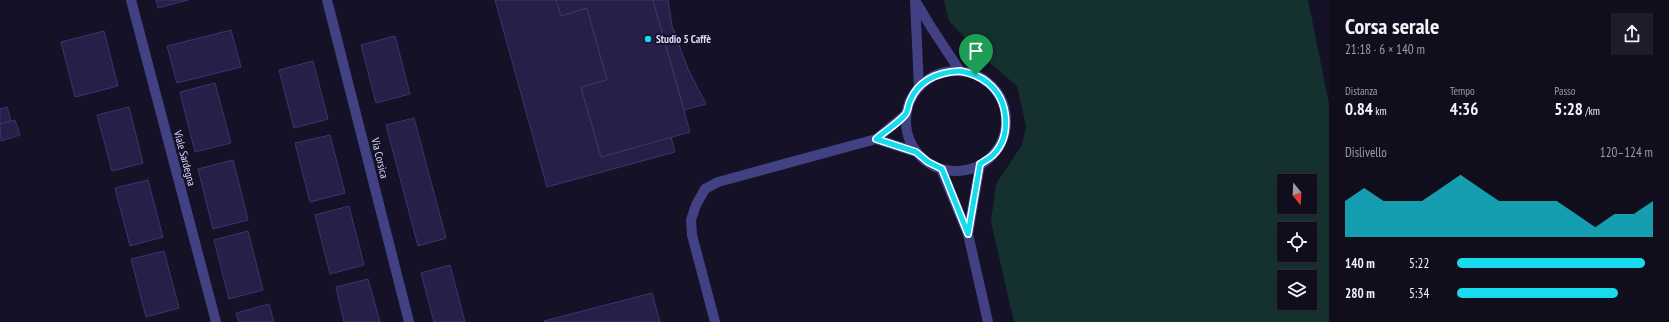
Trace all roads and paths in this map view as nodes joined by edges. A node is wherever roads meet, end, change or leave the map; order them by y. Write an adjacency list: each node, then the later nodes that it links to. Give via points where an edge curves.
1 (131, 0): 12 (street, Viale Sardegna)
2 (327, 0): 13 (street, Via Corsica)
3 (915, 0): 4 (street); 5 (street)
4 (960, 71): 5 (street, via 945,72 931,77); 9 (street, via 976,75 989,83 1005,110 1006,126 1002,142 993,155)
5 (919, 87): 6 (street, via 910,100)
6 (906, 114): 7 (street); 8 (street, via 908,134)
7 (876, 139): 8 (street); 14 (street, via 718,182 705,188 691,220 692,235)
8 (916, 152): 10 (street)
9 (980, 164): 10 (street, via 968,170); 11 (street)
10 (942, 169): 11 (street)
11 (968, 234): 15 (street)
12 (216, 322)
13 (409, 322)
14 (716, 322)
15 (988, 322)

